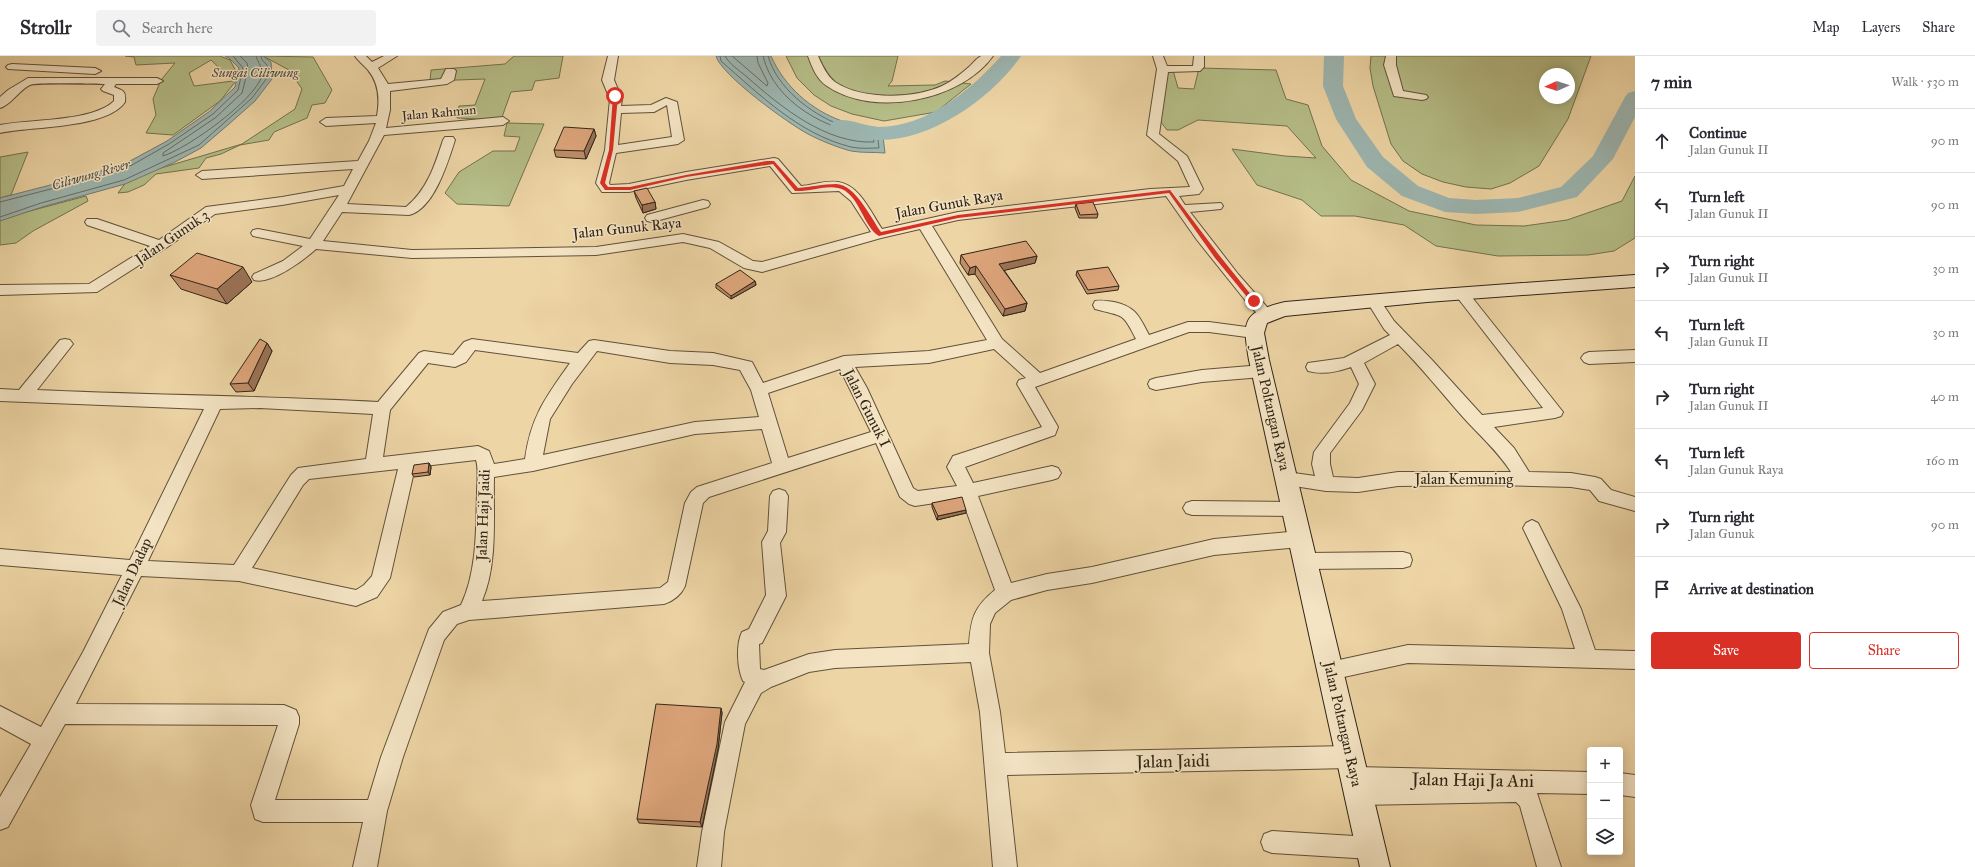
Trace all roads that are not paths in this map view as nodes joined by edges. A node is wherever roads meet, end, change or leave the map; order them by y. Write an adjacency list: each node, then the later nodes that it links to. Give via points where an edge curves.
1 (360, 56): 10 (street)
2 (392, 56): 10 (street)
3 (613, 56): 21 (street, via 608,80 616,99)
4 (813, 56): 5 (street, via 824,76 838,88 862,96 894,98 919,96 942,90 961,79)
5 (988, 56)
6 (1158, 56): 12 (street)
7 (1199, 56): 12 (street, via 1196,69)
8 (1391, 56): 19 (street, via 1390,65 1398,94)
9 (12, 67): 11 (street)
10 (371, 67): 18 (street)
11 (40, 68): 15 (street, via 95,71); 17 (street)
12 (1163, 69): 33 (street, Jalan Gunuk Raya, via 1153,135 1183,159 1197,188 1194,191)
13 (450, 71): 18 (street, via 448,78 443,82)
14 (113, 80): 15 (street); 16 (street); 26 (street, via 107,89 120,93 119,103 107,113 65,122)
15 (88, 81): 17 (street)
16 (157, 81)
17 (25, 82): 20 (street)
18 (383, 88): 23 (street, via 384,104)
19 (1422, 97)
20 (0, 105): 22 (street, via 4,108)
21 (615, 110): 29 (street); 29 (street, via 654,108 669,103 678,140)
22 (0, 113)
23 (381, 119): 25 (street); 27 (street)
24 (503, 121): 27 (street, Jalan Rahman)
25 (326, 122)
26 (0, 129)
27 (379, 132): 30 (street)
28 (449, 140): 36 (street, via 438,172 409,211)
29 (611, 150): 43 (street, via 602,183 606,189 630,188 774,162 797,190 837,186 846,188)
30 (362, 165): 31 (street); 32 (street)
31 (202, 175)
32 (349, 189): 36 (street); 46 (street, Jalan Gunuk 3, via 275,202 215,208 204,213)
33 (1170, 192): 37 (street); 41 (street, Jalan Gunuk Raya, via 988,212)
34 (702, 204): 38 (street)
35 (1216, 206): 37 (street)
36 (338, 208): 45 (street)
37 (1181, 209): 53 (street, via 1254,301)
38 (670, 212): 39 (street); 44 (street)
39 (652, 218)
40 (92, 222): 46 (street)
41 (924, 224): 43 (street, Jalan Gunuk Raya); 56 (street)
42 (258, 233): 45 (street, Jalan Gunuk Raya)
43 (879, 234): 44 (street, Jalan Gunuk Raya, via 762,267 749,265 714,244)
44 (683, 238): 45 (street, Jalan Gunuk Raya, via 596,251 442,254 412,254)
45 (312, 244): 47 (street, via 281,268)
46 (161, 246): 49 (street, Jalan Gunuk 3, via 92,289)
47 (259, 277)
48 (1635, 282): 50 (street)
49 (0, 290)
50 (1462, 294): 51 (street); 73 (street, via 1555,412)
51 (1373, 300): 53 (street, via 1285,309); 54 (street)
52 (1100, 305): 55 (street, via 1126,310)
53 (1261, 324): 55 (street, via 1188,327); 64 (street, Jalan Poltangan Raya)
54 (1399, 337): 61 (street); 73 (street, via 1427,364)
55 (1145, 342): 65 (street)
56 (997, 343): 62 (street, Jalan Gunuk I, via 930,357); 65 (street)
57 (65, 344): 69 (street)
58 (1635, 356): 59 (street)
59 (1589, 358)
60 (583, 359): 67 (street, via 591,347 599,345 670,357 731,362 746,366); 71 (street, via 475,344 470,346 460,360 424,357); 77 (street, via 542,419)
61 (1355, 361): 63 (street, via 1330,368); 83 (street, via 1367,384 1356,406 1322,452 1321,464)
62 (844, 362): 67 (street); 74 (street, Jalan Gunuk I)
63 (1314, 367)
64 (1262, 371): 66 (street, via 1195,376); 81 (street, Jalan Poltangan Raya)
65 (1032, 382): 84 (street, via 1050,427 1049,431 959,461 957,470)
66 (1156, 384)
67 (759, 390): 72 (street)
68 (0, 395): 69 (street)
69 (24, 395): 70 (street)
70 (215, 403): 71 (street, via 260,402); 93 (street, Jalan Dadap)
71 (382, 408): 76 (street)
72 (768, 422): 77 (street, via 695,428); 78 (street)
73 (1477, 422): 82 (street, via 1508,453)
74 (881, 435): 78 (street); 84 (street, Jalan Gunuk I, via 911,498)
75 (408, 461): 76 (street, Jalan Haji Jaidi); 79 (street, Jalan Haji Jaidi, via 478,453 483,454 485,458); 94 (street, via 381,578 376,587 364,596 356,598)
76 (374, 464): 94 (street, Jalan Haji Jaidi, via 304,473 300,476)
77 (533, 464): 79 (street)
78 (782, 467): 96 (street, via 703,492 697,497 676,586 664,596)
79 (486, 472): 96 (street, Jalan Haji Jaidi, via 481,576)
80 (1052, 473): 84 (street)
81 (1287, 479): 83 (street, Jalan Kemuning); 88 (street, Jalan Poltangan Raya)
82 (1525, 480): 83 (street, Jalan Kemuning, via 1398,479 1358,485); 86 (street, Jalan Kemuning, via 1571,480 1593,483 1605,496)
83 (1326, 484)
84 (968, 491): 95 (street)
85 (779, 496): 101 (street, via 777,532 771,542 776,596 755,637 749,638 750,674)
86 (1635, 504)
87 (1192, 508): 88 (street)
88 (1294, 509): 90 (street, Jalan Poltangan Raya)
89 (1532, 528): 98 (street, via 1571,609)
90 (1303, 550): 92 (street); 95 (street, via 1214,547); 100 (street, Jalan Poltangan Raya)
91 (0, 557): 93 (street)
92 (1402, 560)
93 (134, 568): 94 (street); 102 (street, Jalan Dadap)
94 (240, 573)
95 (1005, 593): 97 (street, via 988,607 983,616 980,624)
96 (468, 611): 110 (street, via 450,618 436,635 392,757)
97 (979, 653): 101 (street, via 835,659 809,663); 105 (street)
98 (1588, 658): 99 (street); 100 (street, via 1408,654 1384,657)
99 (1635, 660)
100 (1330, 671): 106 (street, Jalan Poltangan Raya)
101 (764, 680): 115 (street, via 754,686 735,722 713,832)
102 (60, 714): 104 (street, Jalan Dadap); 110 (street, via 284,715 290,717 289,724 262,806 263,810)
103 (0, 716): 104 (street)
104 (45, 740): 111 (street, Jalan Dadap)
105 (996, 764): 106 (street, Jalan Jaidi); 116 (street)
106 (1355, 776): 107 (street, Jalan Haji Ja Ani); 113 (street, Jalan Poltangan Raya); 117 (street, via 1523,794 1529,799)
107 (1587, 783)
108 (1623, 784): 109 (street)
109 (1635, 786)
110 (376, 811): 114 (street)
111 (0, 819)
112 (1272, 842): 113 (street)
113 (1373, 857)
114 (365, 867)
115 (709, 867)
116 (1006, 867)
117 (1549, 867)

